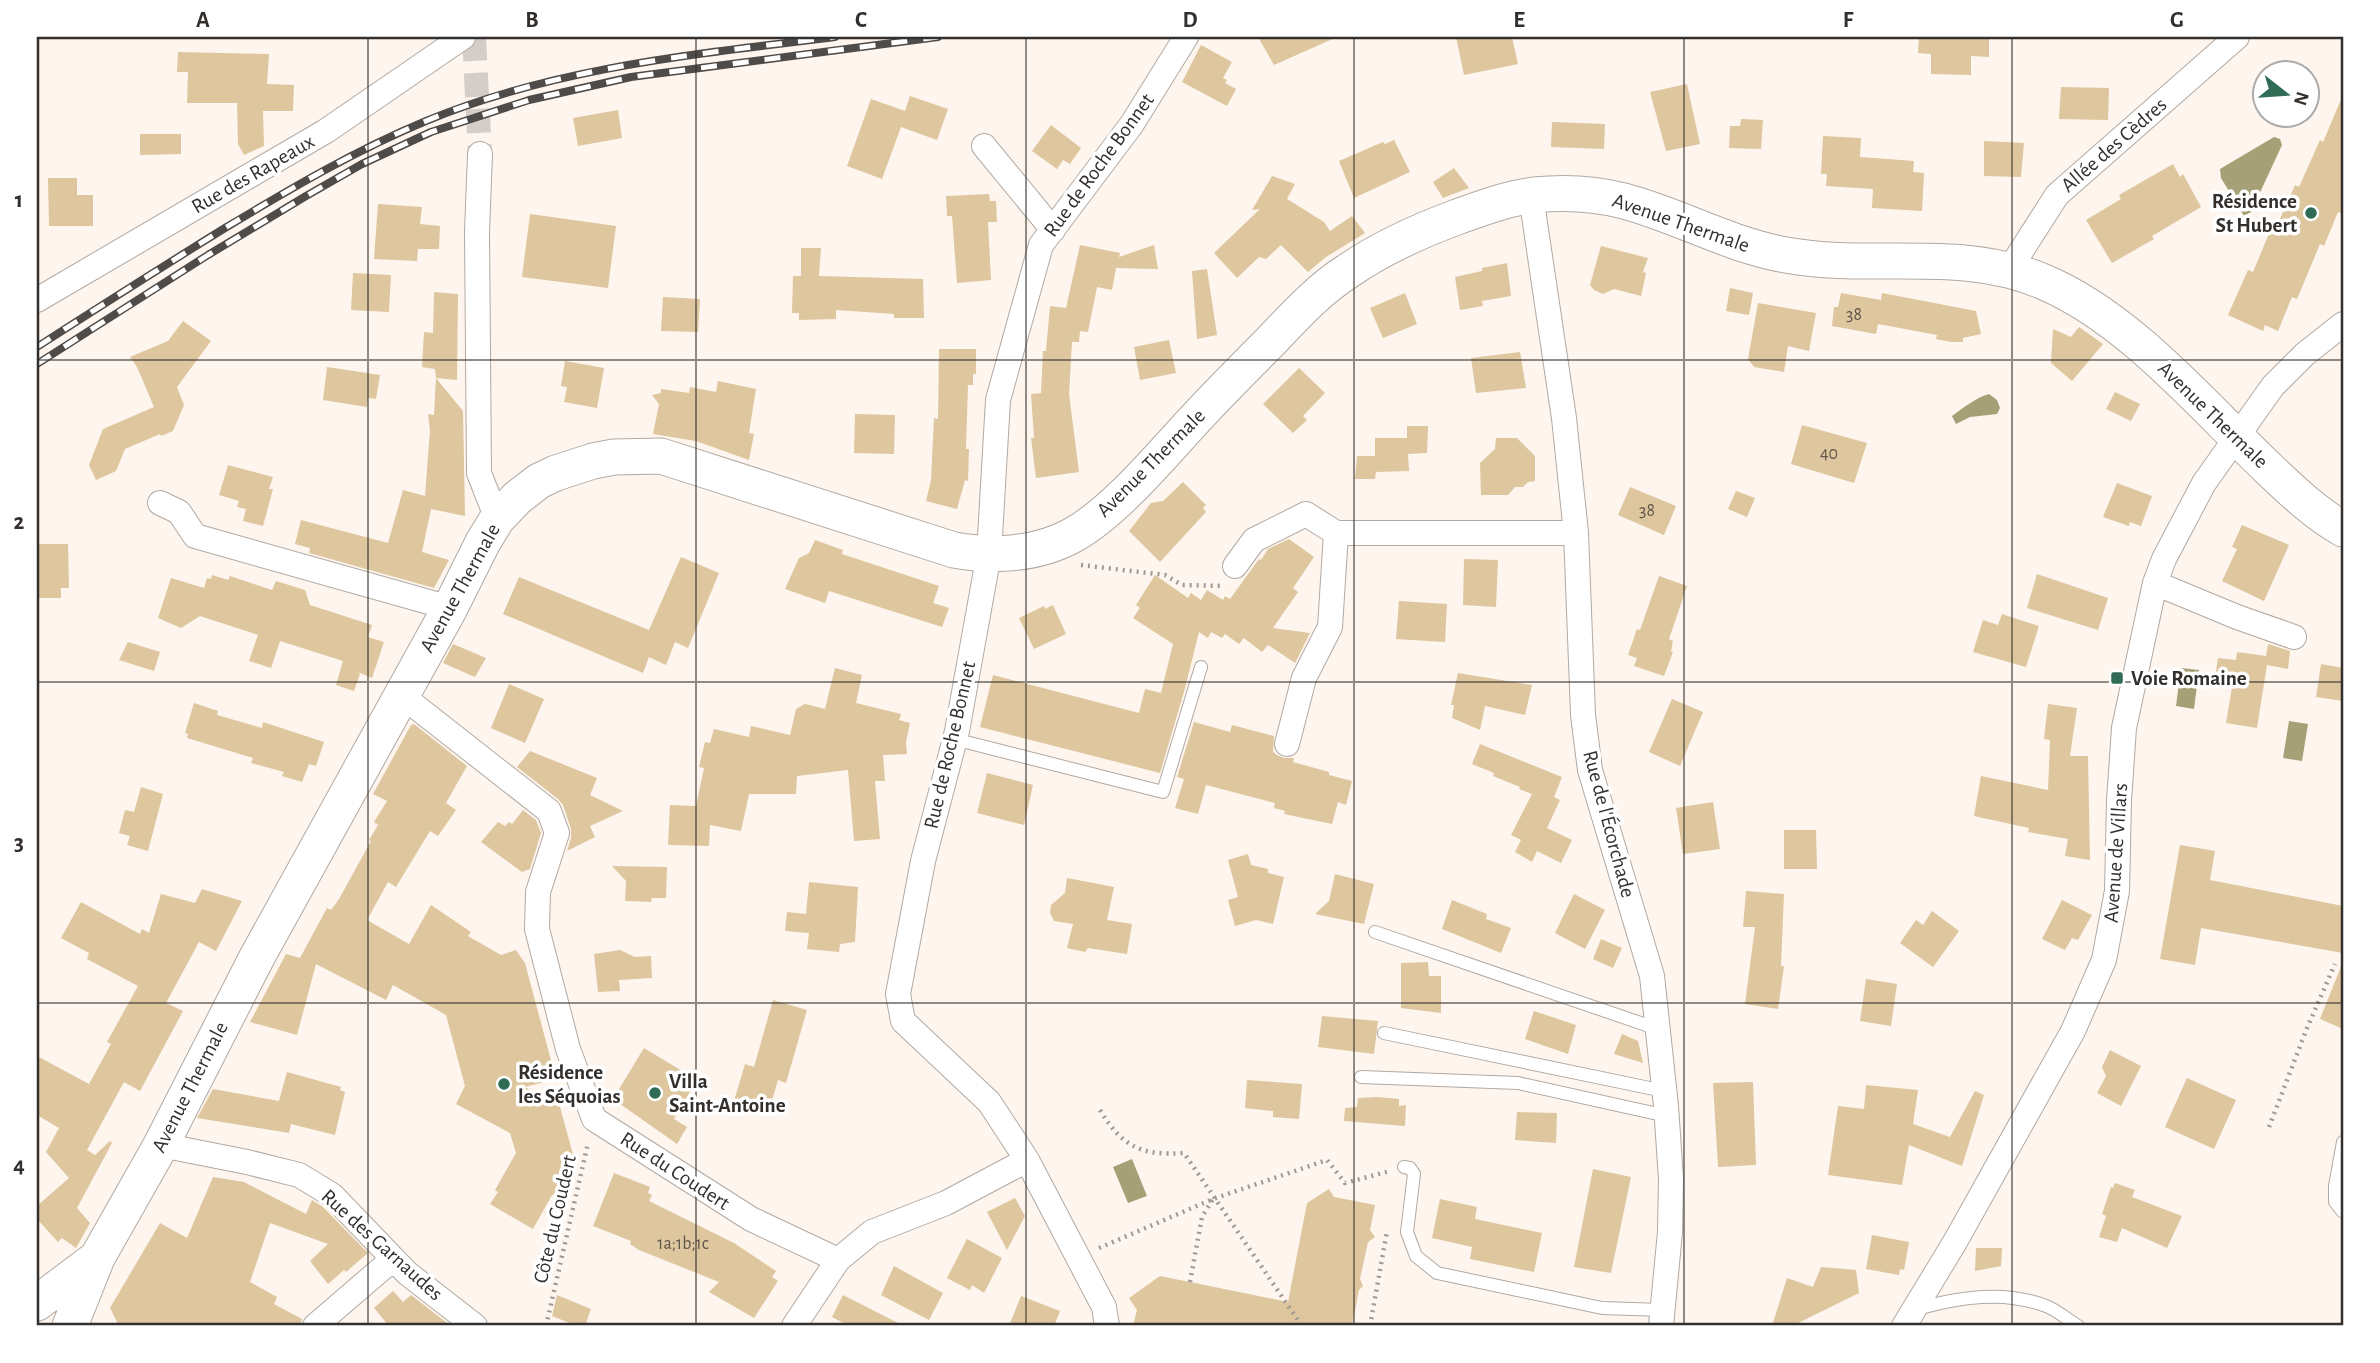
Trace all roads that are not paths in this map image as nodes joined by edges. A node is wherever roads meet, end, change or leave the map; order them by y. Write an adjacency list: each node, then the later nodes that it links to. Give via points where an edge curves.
1 (463, 37): 9 (street, Rue des Rapeaux, via 326,131)
2 (1186, 37): 7 (street, Rue de Roche Bonnet, via 1132,124)
3 (2237, 37): 8 (street, Allée des Cèdres, via 2057,195)
4 (984, 146): 7 (street)
5 (480, 154): 13 (street, via 479,472)
6 (1531, 196): 8 (main road, Avenue Thermale, via 1578,194 1623,201 1752,248 1790,256 1958,261); 16 (street, Rue de l'Écorchade); 17 (main road, Avenue Thermale, via 1443,222 1345,272 1303,307 1094,522 1062,540 1026,551)
7 (1053, 230): 17 (street, Rue de Roche Bonnet, via 1041,245 998,400)
8 (2009, 270): 11 (main road, Avenue Thermale, via 2044,282 2096,311 2169,372)
9 (37, 300)
10 (2343, 324): 11 (street, via 2273,386)
11 (2235, 437): 14 (main road, Avenue Thermale, via 2297,495); 19 (street, Avenue de Villars, via 2194,501)
12 (160, 503): 20 (street, via 179,512 195,536)
13 (497, 519): 17 (main road, Avenue Thermale, via 538,481 556,473 614,457 662,456 940,547); 20 (main road, Avenue Thermale)
14 (2343, 529)
15 (1336, 533): 16 (street); 18 (street, via 1306,514 1254,540); 25 (street, via 1330,627 1304,678)
16 (1576, 533): 27 (street, Rue de l'Écorchade, via 1583,715 1590,770 1652,976)
17 (989, 554): 24 (street, Rue de Roche Bonnet)
18 (1232, 576)
19 (2155, 583): 21 (street); 41 (street, Avenue de Villars, via 2124,728 2117,891 2104,960 2073,1031)
20 (450, 608): 23 (main road, Avenue Thermale)
21 (2294, 638)
22 (1201, 667): 24 (lane, via 1163,792)
23 (401, 695): 32 (main road, Avenue Thermale); 38 (street, Rue du Coudert, via 549,811 557,834 538,892 537,929 568,1049 594,1119 751,1219)
24 (954, 739): 33 (street, Rue de Roche Bonnet, via 923,861 898,994 903,1021 989,1102)
25 (1287, 744)
26 (1375, 932): 27 (lane)
27 (1658, 1029): 30 (street, Rue de l'Écorchade)
28 (1384, 1033): 30 (lane)
29 (1361, 1077): 30 (lane, via 1518,1083)
30 (1666, 1103): 40 (street, Rue de l'Écorchade, via 1671,1179)
31 (2343, 1142): 35 (lane, via 2334,1186 2335,1202)
32 (161, 1144): 36 (main road, Avenue Thermale); 37 (street, Rue des Garnaudes, via 299,1175 332,1195)
33 (1027, 1160): 38 (street, via 946,1203 872,1232); 46 (street, Rue de Roche Bonnet, via 1104,1307)
34 (1404, 1167): 40 (lane, via 1415,1174 1407,1232 1416,1256 1437,1273)
35 (2343, 1212)
36 (97, 1258): 39 (main road, Avenue Thermale); 42 (main road, Avenue Thermale)
37 (393, 1259): 43 (street); 44 (street, Rue des Garnaudes)
38 (838, 1261): 45 (street)
39 (37, 1303)
40 (1662, 1318)
41 (1909, 1318): 47 (lane, via 1947,1301 1977,1296 2047,1306)
42 (70, 1326)
43 (315, 1326)
44 (475, 1326)
45 (794, 1326)
46 (1107, 1326)
47 (2078, 1326)

